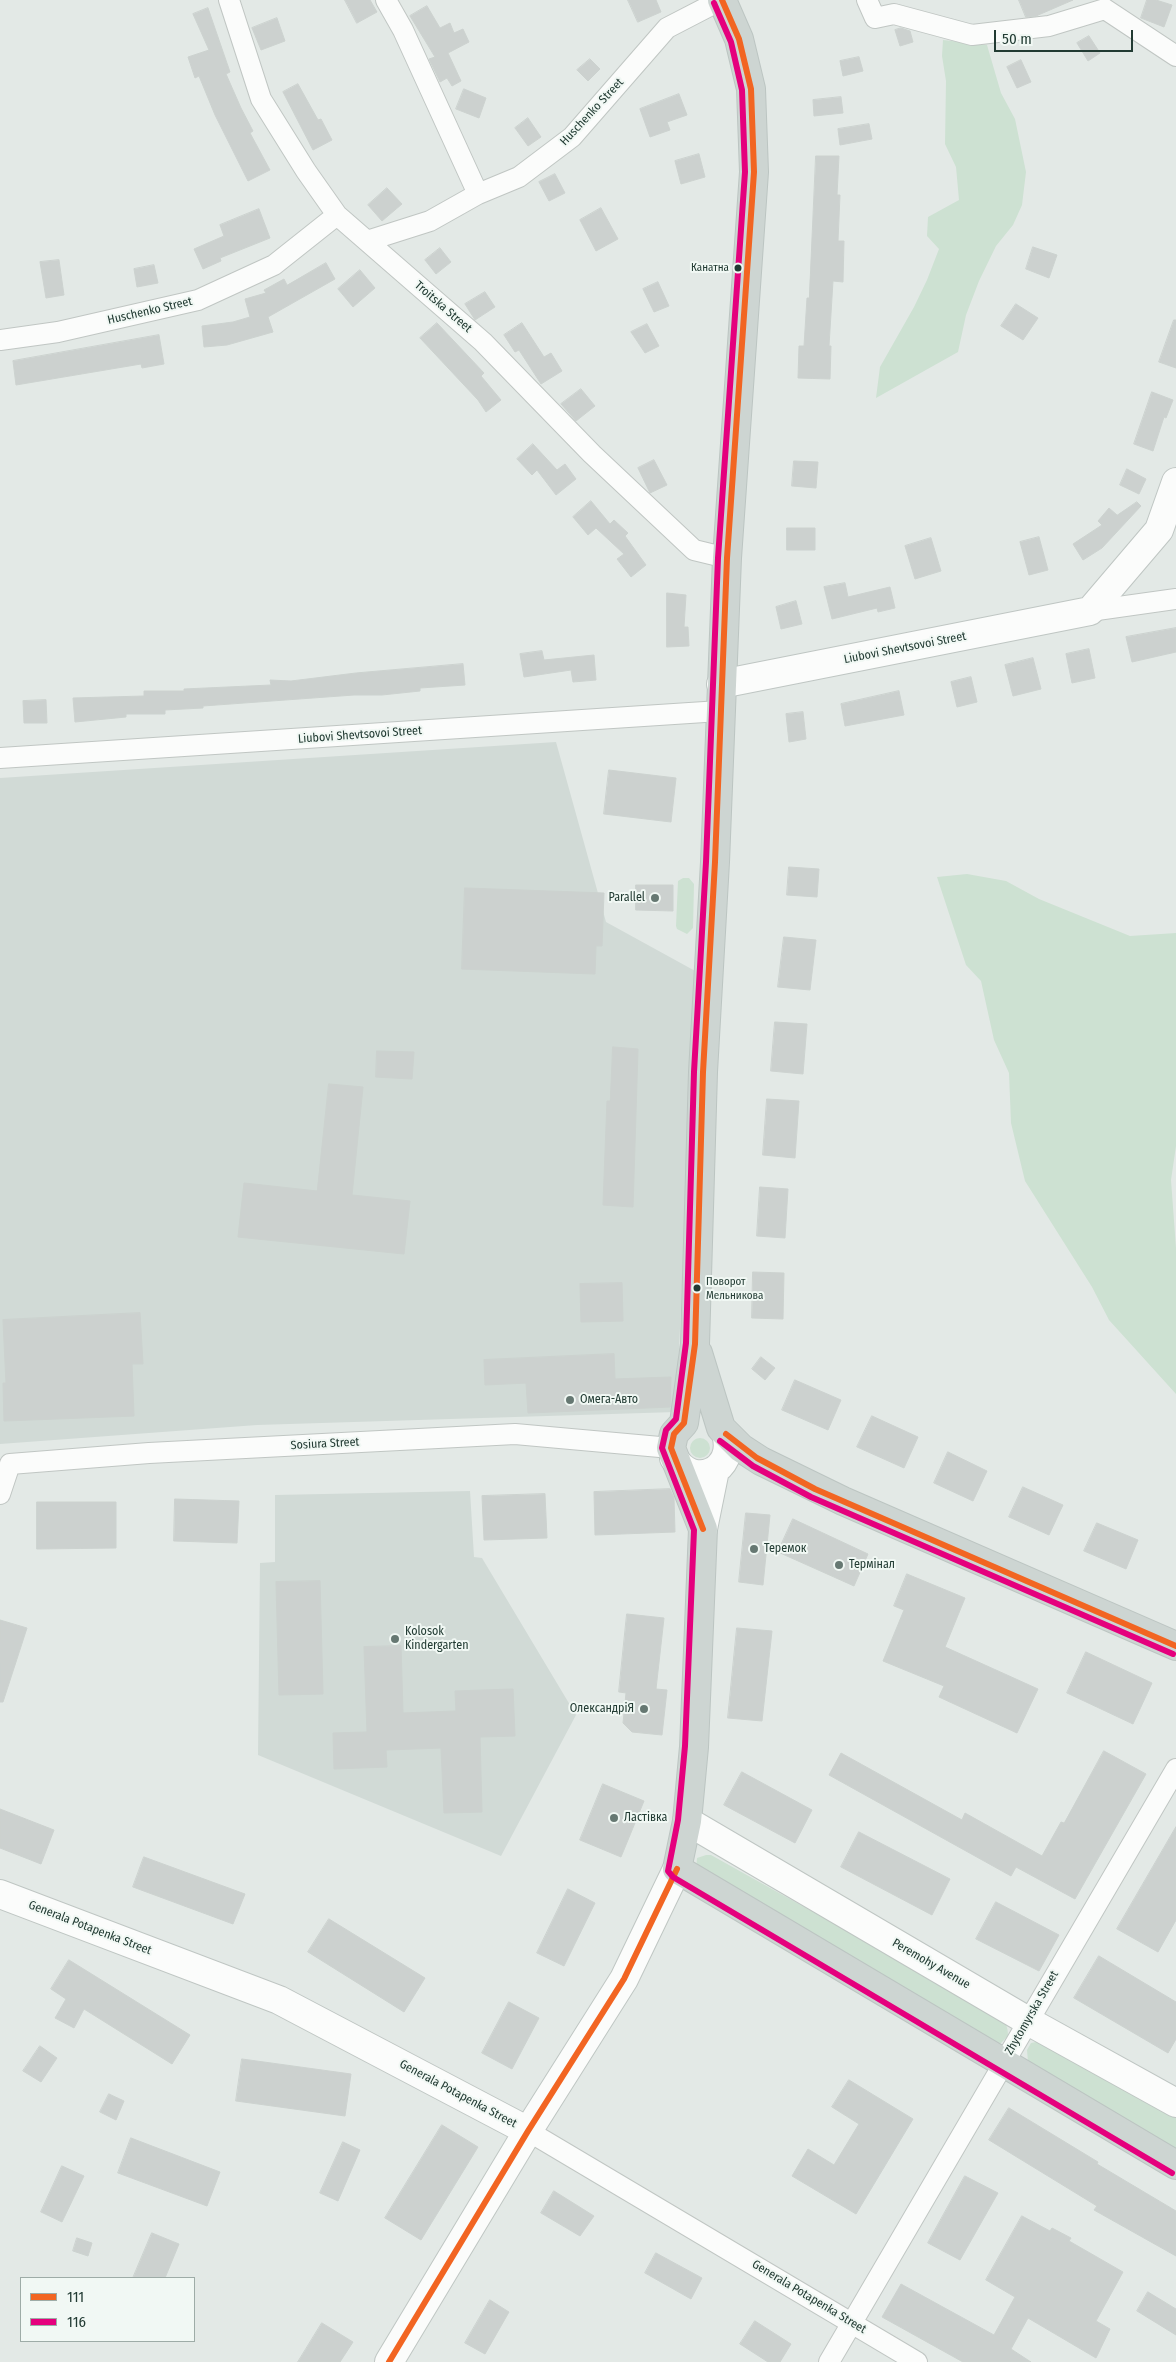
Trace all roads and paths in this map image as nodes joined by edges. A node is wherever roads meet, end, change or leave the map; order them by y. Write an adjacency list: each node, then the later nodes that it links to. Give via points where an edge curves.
1 (229, 0): 7 (street, Troitska Street, via 261,99)
2 (386, 0): 6 (street)
3 (722, 0): 6 (street, Huschenko Street, via 667,28 572,137 554,153 519,177); 11 (main road, via 739,39 751,88 754,172)
4 (867, 0): 5 (street, via 875,18 894,14 972,35 1050,26 1104,9)
5 (1176, 56)
6 (478, 194): 8 (street, Huschenko Street, via 430,221)
7 (337, 215): 8 (street, Troitska Street); 9 (street, Huschenko Street, via 274,265 198,300 58,332)
8 (367, 241): 11 (street, Troitska Street, via 483,342 592,454 694,550)
9 (0, 340)
10 (1176, 482): 13 (street, via 1159,530)
11 (726, 558): 14 (main road)
12 (1176, 599): 13 (street, Liubovi Shevtsovoi Street)
13 (1090, 611): 14 (street, Liubovi Shevtsovoi Street)
14 (721, 684): 15 (main road)
15 (720, 711): 16 (street, Liubovi Shevtsovoi Street); 17 (main road, via 703,1072)
16 (0, 758)
17 (695, 1344): 18 (main road); 19 (main road)
18 (684, 1423): 19 (street, via 704,1418); 20 (main road, via 674,1434)
19 (724, 1431): 21 (street, via 728,1442 726,1458); 24 (main road, via 760,1461 815,1489)
20 (672, 1453): 21 (street, via 678,1465 692,1474); 22 (street, Sosiura Street, via 515,1434 149,1453 10,1464); 23 (main road)
21 (715, 1470): 23 (street)
22 (0, 1494)
23 (703, 1529): 26 (main road, via 694,1747)
24 (1176, 1646)
25 (1176, 1768): 29 (street, Zhytomyrska Street)
26 (687, 1821): 27 (main road); 29 (street, Peremohy Avenue)
27 (677, 1869): 30 (main road); 32 (street, via 624,1979)
28 (0, 1894): 32 (street, Generala Potapenka Street, via 279,2000)
29 (1028, 2021): 30 (street, Zhytomyrska Street); 31 (street, Peremohy Avenue)
30 (1004, 2062): 33 (main road); 34 (street, Zhytomyrska Street)
31 (1176, 2103)
32 (528, 2131): 34 (street, Generala Potapenka Street); 35 (street)
33 (1176, 2165)
34 (852, 2324): 36 (street, Zhytomyrska Street); 37 (street, Generala Potapenka Street)
35 (389, 2362)
36 (829, 2362)
37 (917, 2362)

